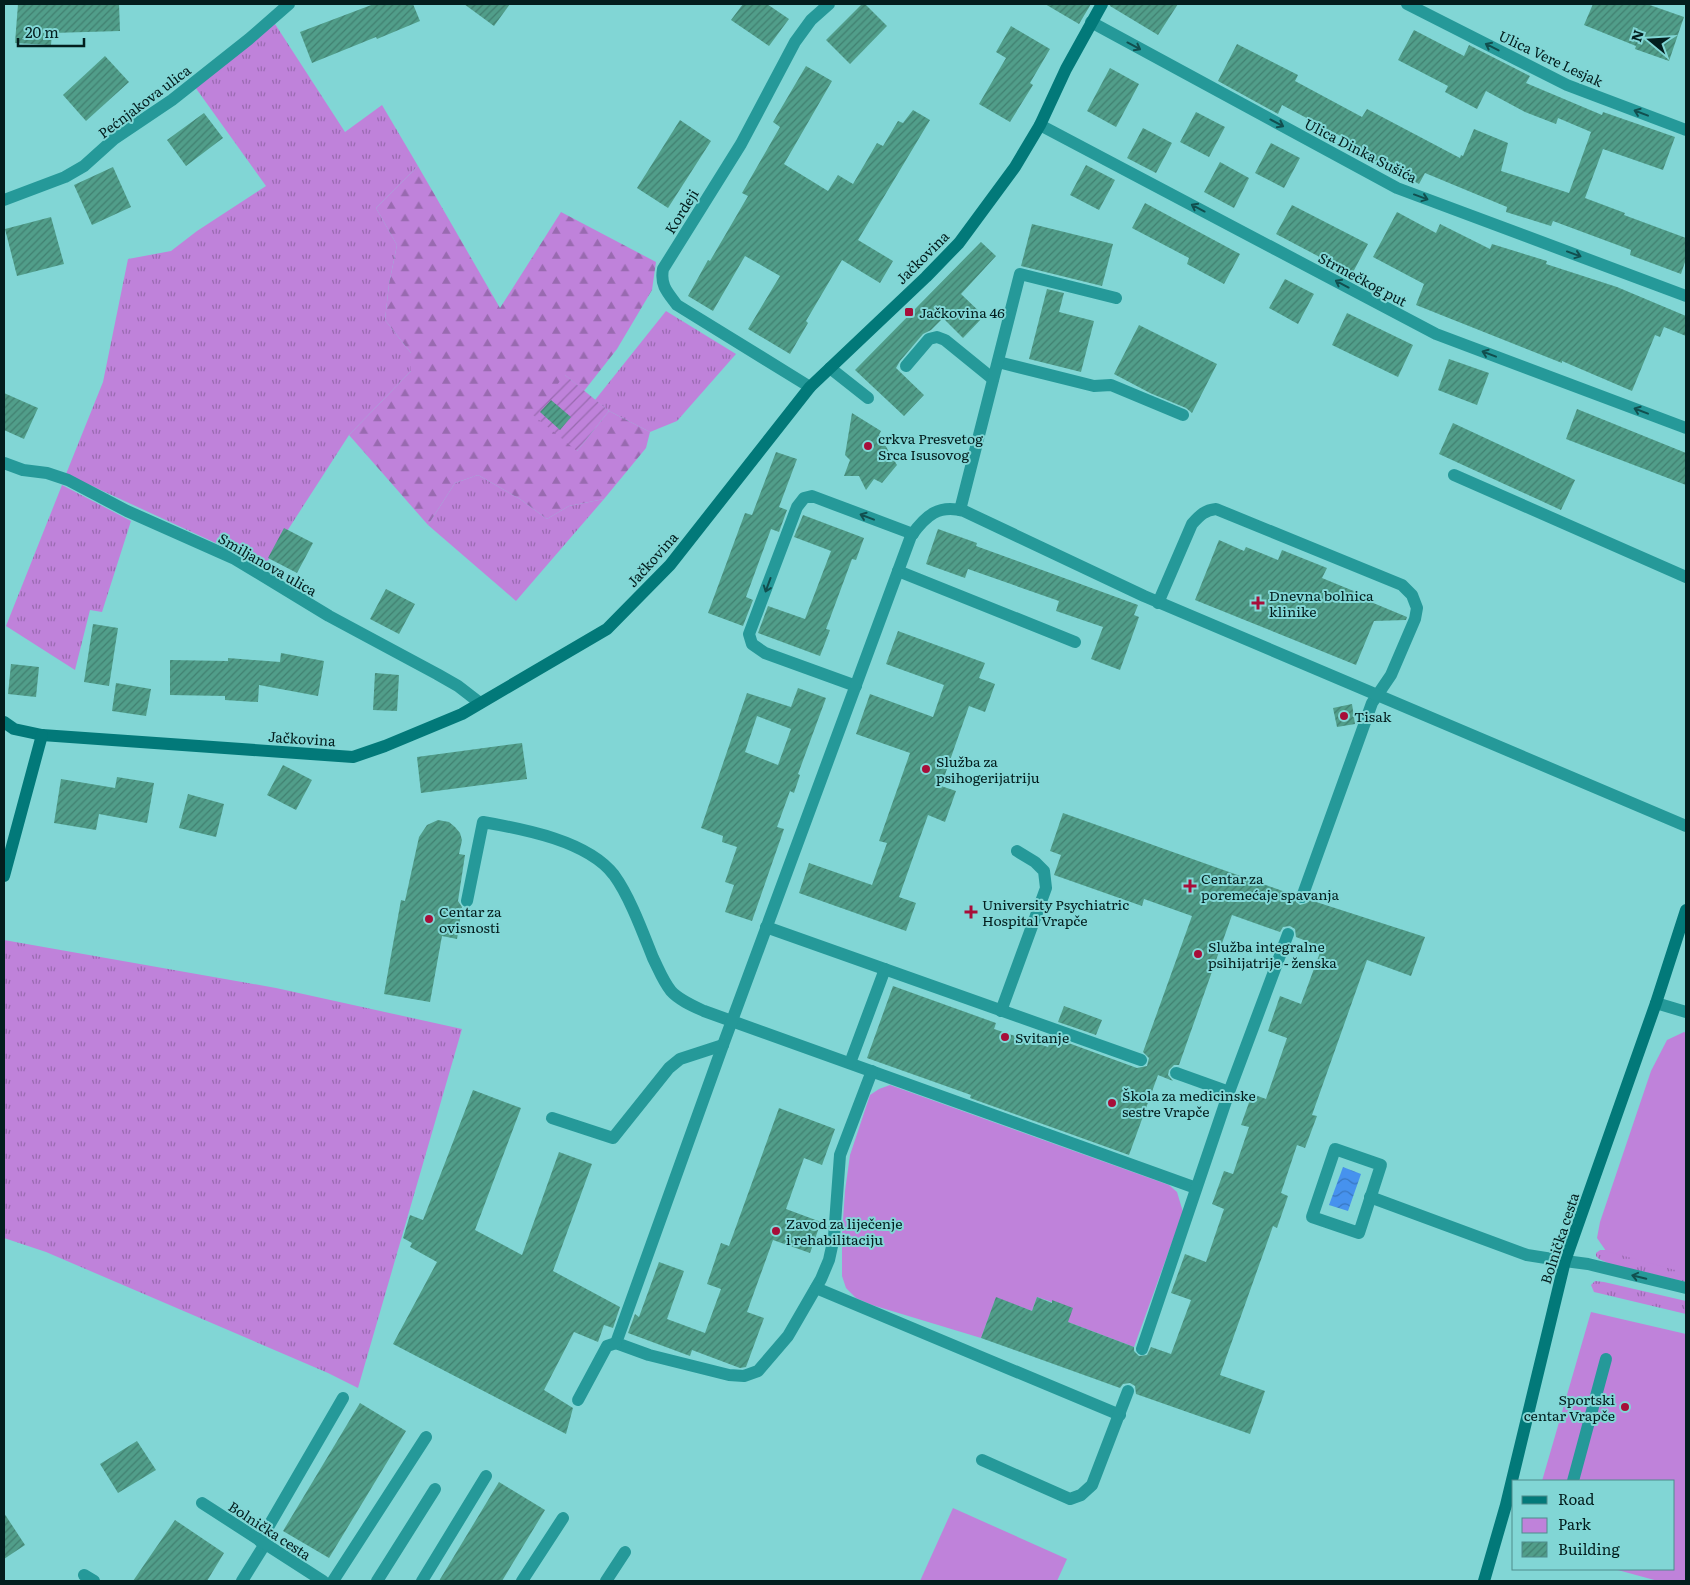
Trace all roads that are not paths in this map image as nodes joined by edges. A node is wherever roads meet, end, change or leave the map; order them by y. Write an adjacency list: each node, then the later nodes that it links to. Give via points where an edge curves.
1 (289, 4): 8 (street, Pećnjakova ulica, via 172,100 114,139 84,166 65,177)
2 (829, 4): 15 (street, Kordeji, via 811,20 795,42 741,144 663,269 662,278 666,291 677,305)
3 (1102, 4): 5 (street, Jačkovina)
4 (1407, 4): 7 (street, Ulica Vere Lesjak, one-way to 4, via 1567,85)
5 (1091, 22): 6 (street, Jačkovina); 9 (street, Ulica Dinka Sušića, one-way to 9, via 1397,188)
6 (1040, 125): 13 (street, Jačkovina, via 1016,167 959,243); 18 (street, Strmečkog put, one-way to 6, via 1436,334)
7 (1686, 130)
8 (4, 200)
9 (1686, 296)
10 (1116, 298): 11 (street, via 1020,274)
11 (998, 362): 14 (street); 17 (street, via 1094,386 1111,386)
12 (906, 366): 14 (street, via 929,339 936,337 945,340)
13 (830, 368): 15 (street, Jačkovina); 16 (street)
14 (993, 379): 21 (street)
15 (810, 387): 29 (street, Jačkovina, via 670,565 607,629)
16 (868, 398)
17 (1184, 415)
18 (1686, 428)
19 (4, 463): 29 (street, Smiljanova ulica, via 68,480 127,511 235,559 329,616 458,686)
20 (1454, 475): 24 (street)
21 (960, 510): 22 (street, via 942,509 924,520); 25 (street)
22 (913, 534): 23 (street); 27 (street, one-way to 27, via 812,496 804,498 797,507 749,634 752,644 765,653)
23 (898, 571): 26 (street); 27 (street)
24 (1686, 577)
25 (1158, 603): 28 (street); 28 (street, via 1192,524 1201,514 1216,509 1402,585 1412,595 1415,619 1391,675)
26 (1074, 642)
27 (856, 686): 38 (street)
28 (1377, 696): 32 (street); 35 (street)
29 (480, 703): 31 (street, Jačkovina, via 462,714 353,757)
30 (4, 722): 31 (street, Jačkovina, via 14,729)
31 (42, 735): 34 (street)
32 (1686, 826)
33 (1018, 851): 42 (street, via 1044,871 1046,888)
34 (4, 876)
35 (1302, 897)
36 (467, 900): 44 (street, via 483,822 542,834 577,848 602,863 615,876 672,993 704,1012)
37 (1686, 910): 41 (street, Bolnička cesta)
38 (766, 927): 40 (street); 44 (street)
39 (1288, 934): 50 (street)
40 (885, 969): 42 (street); 47 (street)
41 (1656, 1003): 43 (street); 54 (street, Bolnička cesta)
42 (1002, 1011): 46 (street)
43 (1686, 1012)
44 (732, 1021): 45 (street); 47 (street)
45 (723, 1045): 51 (street, via 680,1059 669,1068 612,1138); 57 (street)
46 (1140, 1060)
47 (850, 1063): 48 (street)
48 (872, 1071): 52 (street); 55 (street, via 840,1154 834,1238 829,1260)
49 (1176, 1073): 50 (street)
50 (1229, 1092): 52 (street)
51 (552, 1118)
52 (1196, 1188): 58 (street)
53 (1370, 1197): 53 (street, via 1381,1165 1335,1149 1312,1217 1358,1233); 54 (street, via 1527,1255)
54 (1565, 1261): 56 (street, one-way to 54); 67 (street, Bolnička cesta)
55 (816, 1288): 57 (street, via 788,1336 758,1371 744,1376 649,1355); 63 (street)
56 (1686, 1288)
57 (616, 1343): 62 (street, via 607,1346)
58 (1142, 1350)
59 (1606, 1359): 68 (street)
60 (1128, 1391): 63 (street)
61 (343, 1398): 73 (street)
62 (578, 1400)
63 (1120, 1415): 65 (street, via 1092,1485 1081,1495 1070,1499)
64 (426, 1437): 77 (street)
65 (982, 1460)
66 (486, 1476): 79 (street)
67 (1516, 1480)
68 (1573, 1480)
69 (435, 1488): 78 (street)
70 (202, 1503): 73 (street, Bolnička cesta)
71 (1510, 1506): 82 (street, Bolnička cesta)
72 (563, 1518): 80 (street)
73 (262, 1542): 75 (street); 76 (street, Bolnička cesta)
74 (625, 1552): 81 (street)
75 (242, 1581)
76 (323, 1581)
77 (333, 1581)
78 (377, 1581)
79 (422, 1581)
80 (522, 1581)
81 (606, 1581)
82 (1484, 1581)

